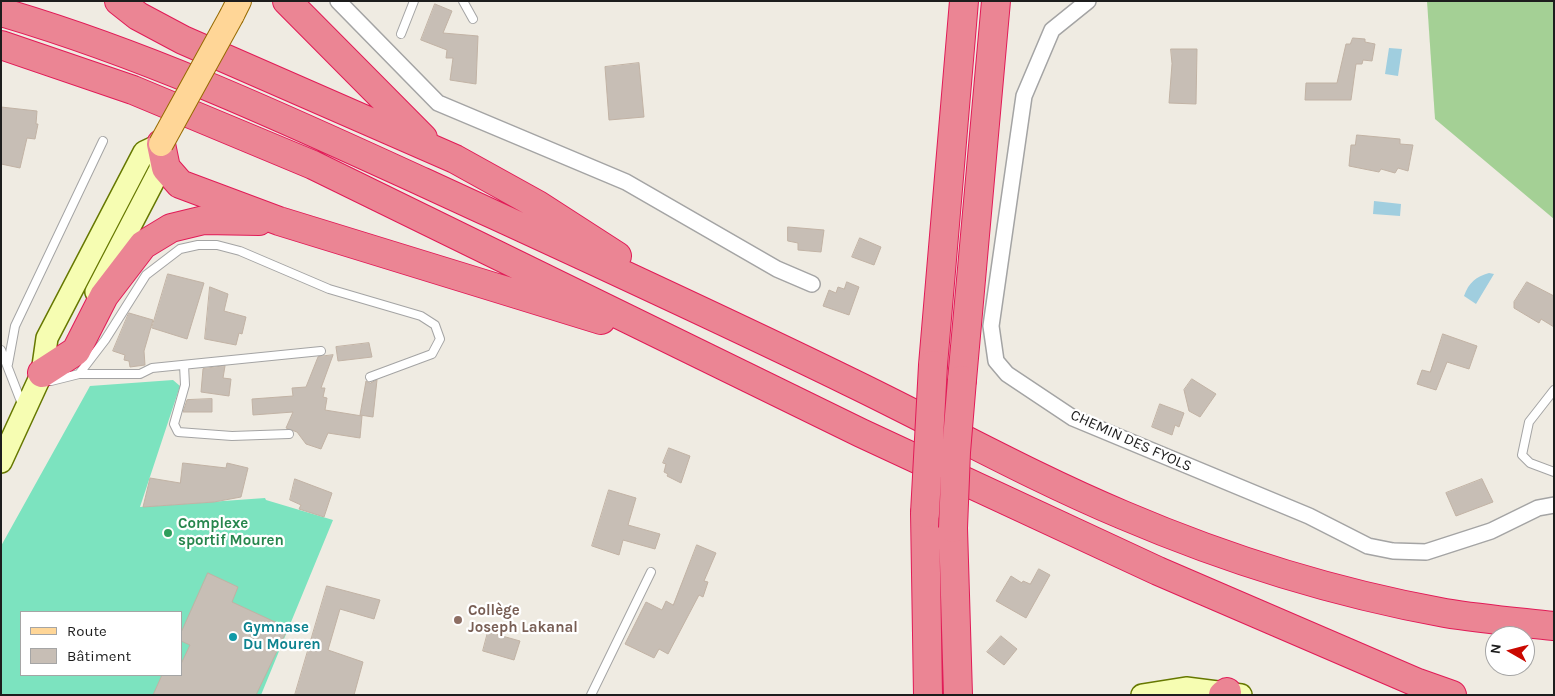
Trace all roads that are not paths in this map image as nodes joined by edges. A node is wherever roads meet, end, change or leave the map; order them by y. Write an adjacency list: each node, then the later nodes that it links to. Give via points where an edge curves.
1 (119, 1): 16 (highway, via 138,16 183,40)
2 (287, 1): 16 (highway)
3 (338, 1): 18 (street, via 438,103 626,182 777,269)
4 (414, 1): 12 (lane)
5 (463, 1): 11 (lane)
6 (964, 1): 38 (highway, bridge, via 933,365 925,513)
7 (996, 1): 39 (highway, bridge, via 956,452 953,528)
8 (1088, 1): 33 (street, CHEMIN DES FYOLS, via 1052,30 1024,96 991,326 996,360 1007,374 1073,418 1309,516 1368,546 1426,552 1491,531 1538,508)
9 (235, 6): 15 (main road, bridge)
10 (1, 12): 19 (highway, via 138,58 242,99)
11 (473, 19)
12 (401, 34)
13 (1, 45): 20 (highway, via 133,90 312,164)
14 (103, 141): 23 (lane, via 15,326)
15 (161, 144): 17 (highway, via 166,168 180,184); 27 (main road, via 160,169 67,346)
16 (433, 148): 19 (highway, via 538,205)
17 (279, 221): 20 (highway); 27 (highway, via 204,220 171,228 143,244 104,296 76,352)
18 (812, 284)
19 (695, 307): 35 (highway, via 1124,516 1255,565 1351,593 1448,613)
20 (683, 345): 41 (highway, via 861,433 1158,570)
21 (1, 350): 23 (lane)
22 (321, 351): 24 (lane)
23 (8, 364): 29 (lane)
24 (184, 365): 25 (lane, via 152,368 140,374); 30 (lane, via 185,385 174,424 178,432 232,436)
25 (79, 374): 26 (lane, via 106,340 146,275 180,249 217,245 240,251 329,288 421,316 435,325 440,338 432,354); 27 (lane)
26 (370, 377)
27 (39, 378): 29 (main road)
28 (1554, 390): 32 (lane, via 1529,422 1522,455 1530,463)
29 (24, 410): 31 (main road)
30 (289, 434)
31 (1, 462)
32 (1554, 472)
33 (1554, 505)
34 (652, 572): 37 (lane)
35 (1554, 626)
36 (1230, 694): 40 (main road, via 1186,688)
37 (591, 695)
38 (928, 695)
39 (958, 695)
40 (1142, 695)
41 (1452, 695)

